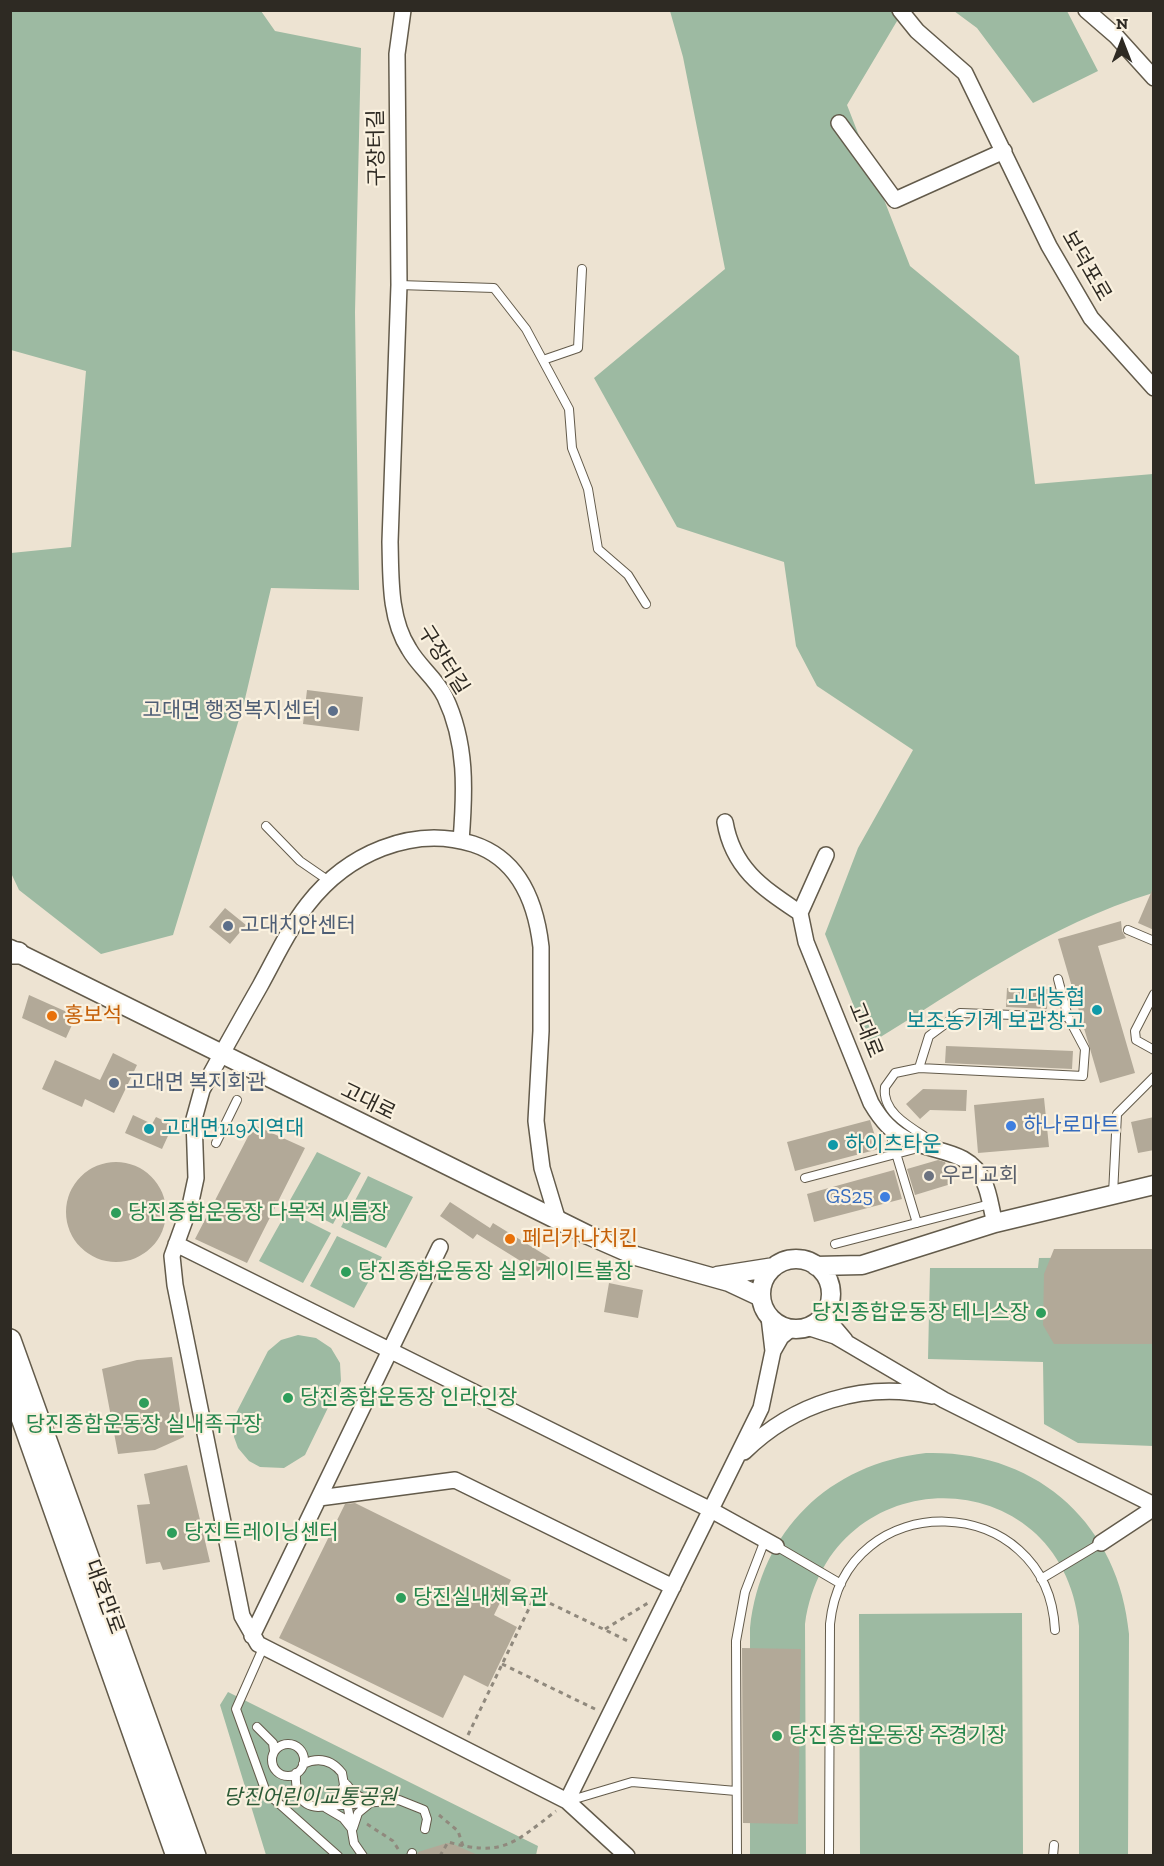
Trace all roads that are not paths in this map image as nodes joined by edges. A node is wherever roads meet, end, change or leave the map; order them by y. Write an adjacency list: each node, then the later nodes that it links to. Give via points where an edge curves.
1 (403, 10): 8 (street, 구장터길, via 397,54)
2 (900, 10): 6 (street, 보덕포로, via 917,31 965,73)
3 (1086, 10): 4 (street)
4 (1154, 78)
5 (839, 123): 6 (street, via 895,200)
6 (1002, 145): 10 (street, 보덕포로, via 1049,246 1091,318)
7 (582, 269): 9 (lane, via 579,348)
8 (399, 285): 9 (lane, via 494,288 526,328); 14 (street, 구장터길, via 391,581 403,639 445,696 458,731 465,777)
9 (543, 360): 11 (lane, via 569,409 572,448 588,489 598,549 628,575)
10 (1154, 388)
11 (646, 604)
12 (725, 822): 17 (street, via 729,845 740,861 764,889)
13 (266, 826): 16 (lane, via 300,861)
14 (461, 841): 16 (street, via 399,841 373,852); 38 (street, via 482,847 506,861 521,881 536,917 542,965 536,1121 547,1188)
15 (826, 855): 17 (street)
16 (329, 881): 25 (street, via 300,916)
17 (800, 913): 29 (street, 고대로, via 806,942 871,1103)
18 (1128, 930): 19 (lane)
19 (1154, 941)
20 (13, 952): 25 (street, 고대로)
21 (1058, 979): 23 (lane)
22 (1154, 994): 24 (lane, via 1135,1031 1136,1040)
23 (1068, 1017): 26 (lane, via 960,1013 929,1036); 26 (lane, via 1084,1049 1083,1076)
24 (1154, 1050)
25 (221, 1054): 38 (street, 고대로); 41 (street, via 195,1110 196,1178)
26 (919, 1068): 32 (lane, via 890,1078 886,1103 897,1117)
27 (1154, 1077): 36 (lane, via 1117,1114)
28 (237, 1100): 30 (lane)
29 (887, 1126): 31 (street, 고대로); 33 (lane)
30 (216, 1143)
31 (926, 1146): 32 (street, 고대로); 33 (lane)
32 (945, 1150): 37 (street, 고대로, via 967,1161 980,1175)
33 (896, 1154): 34 (lane); 39 (lane)
34 (805, 1178)
35 (1154, 1185): 36 (street)
36 (1113, 1195): 40 (street)
37 (990, 1204): 39 (lane); 40 (street, 고대로)
38 (558, 1221): 47 (street, 고대로, via 636,1256)
39 (916, 1223): 42 (lane)
40 (994, 1223): 44 (street)
41 (176, 1244): 55 (street); 70 (street, via 172,1256 175,1285 242,1616)
42 (835, 1244)
43 (440, 1247): 55 (street)
44 (862, 1265): 45 (street); 49 (street, via 842,1278)
45 (816, 1266): 46 (street, via 797,1259); 49 (street, via 826,1278)
46 (774, 1267): 47 (street); 48 (street, via 764,1280)
47 (712, 1277): 48 (street, 고대로)
48 (761, 1297): 50 (street)
49 (829, 1301): 52 (street, via 819,1320); 54 (street, via 834,1327)
50 (769, 1317): 52 (street, via 782,1326); 56 (street)
51 (10, 1322): 57 (main road)
52 (799, 1327): 54 (street); 56 (street, via 781,1337)
53 (10, 1340): 57 (main road, 대호만로)
54 (849, 1345): 59 (street)
55 (390, 1350): 61 (street); 63 (street)
56 (773, 1351): 60 (street, via 764,1399)
57 (18, 1361): 86 (main road, 대호만로)
58 (10, 1384): 85 (main road, 대호만로)
59 (944, 1400): 60 (street, via 887,1391 834,1399 781,1423); 62 (street)
60 (738, 1458): 63 (street)
61 (319, 1498): 68 (street, via 455,1480); 70 (street)
62 (1154, 1506): 65 (street)
63 (711, 1510): 64 (street); 68 (street)
64 (770, 1543): 67 (lane); 77 (lane, via 745,1592 736,1641)
65 (1101, 1543): 66 (lane)
66 (1041, 1579): 67 (lane, via 1024,1556 999,1535 968,1523 939,1521 911,1525 884,1536 859,1557); 69 (lane)
67 (841, 1584): 91 (lane, via 830,1628)
68 (673, 1587): 78 (street)
69 (1055, 1630)
70 (252, 1636): 71 (street)
71 (260, 1655): 78 (street); 87 (lane, via 236,1709 266,1792)
72 (257, 1727): 73 (lane)
73 (274, 1747): 74 (lane, via 294,1746); 75 (lane, via 273,1766 278,1773)
74 (303, 1760): 75 (lane); 76 (lane, via 324,1760 334,1765)
75 (292, 1774): 81 (lane, via 304,1803)
76 (345, 1782): 79 (lane, via 353,1793); 80 (lane); 81 (lane, via 339,1796)
77 (736, 1791): 78 (lane, via 632,1782); 90 (lane)
78 (567, 1801): 89 (street)
79 (372, 1802): 80 (lane); 82 (lane, via 401,1800 423,1810 427,1818); 83 (lane, via 358,1813)
80 (348, 1804): 81 (lane); 83 (lane)
81 (322, 1807): 83 (lane, via 340,1815)
82 (425, 1828)
83 (352, 1832): 88 (lane, via 355,1846)
84 (1054, 1845): 92 (lane)
85 (177, 1856)
86 (195, 1856)
87 (338, 1856)
88 (363, 1856)
89 (627, 1856)
90 (737, 1856)
91 (829, 1856)
92 (1053, 1856)

